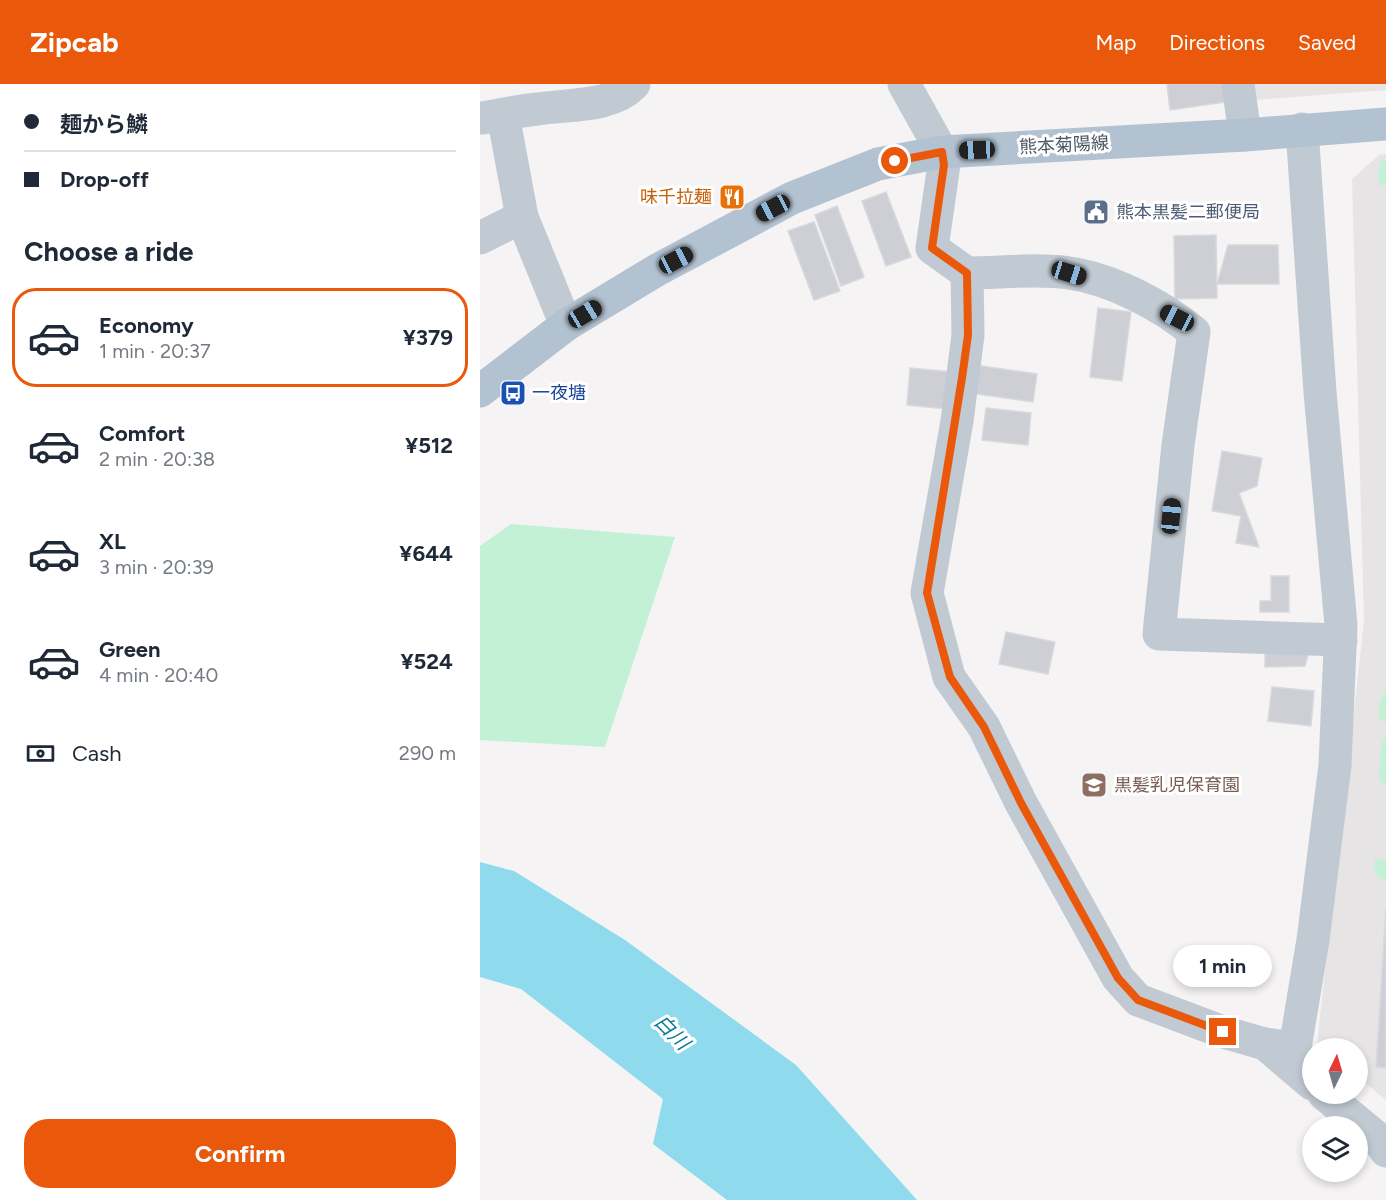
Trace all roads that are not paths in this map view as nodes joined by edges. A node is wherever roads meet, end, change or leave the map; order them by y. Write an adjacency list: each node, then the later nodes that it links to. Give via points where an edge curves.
1 (634, 84): 4 (street, via 625,93 584,105)
2 (904, 84): 8 (street)
3 (1238, 84): 7 (street)
4 (491, 117): 9 (street)
5 (1386, 124): 6 (main road, 熊本菊陽線)
6 (1302, 129): 7 (main road, 熊本菊陽線); 14 (street)
7 (1245, 135): 8 (main road, 熊本菊陽線)
8 (942, 152): 11 (street, via 944,165 932,248); 12 (main road, 熊本菊陽線, via 878,164 792,198 657,270)
9 (522, 217): 10 (street); 12 (street)
10 (480, 238)
11 (967, 273): 14 (street, via 1069,273 1114,286 1177,318 1194,332 1159,634); 15 (street, via 968,335 927,593 950,677 984,727 1021,803 1118,978 1138,1000)
12 (566, 325): 13 (main road, 熊本菊陽線)
13 (480, 391)
14 (1341, 640): 15 (street, via 1335,765 1314,940 1295,1048)
15 (1265, 1044): 16 (street)
16 (1302, 1075)
17 (1336, 1104): 18 (street, via 1375,1136)
18 (1386, 1151)

